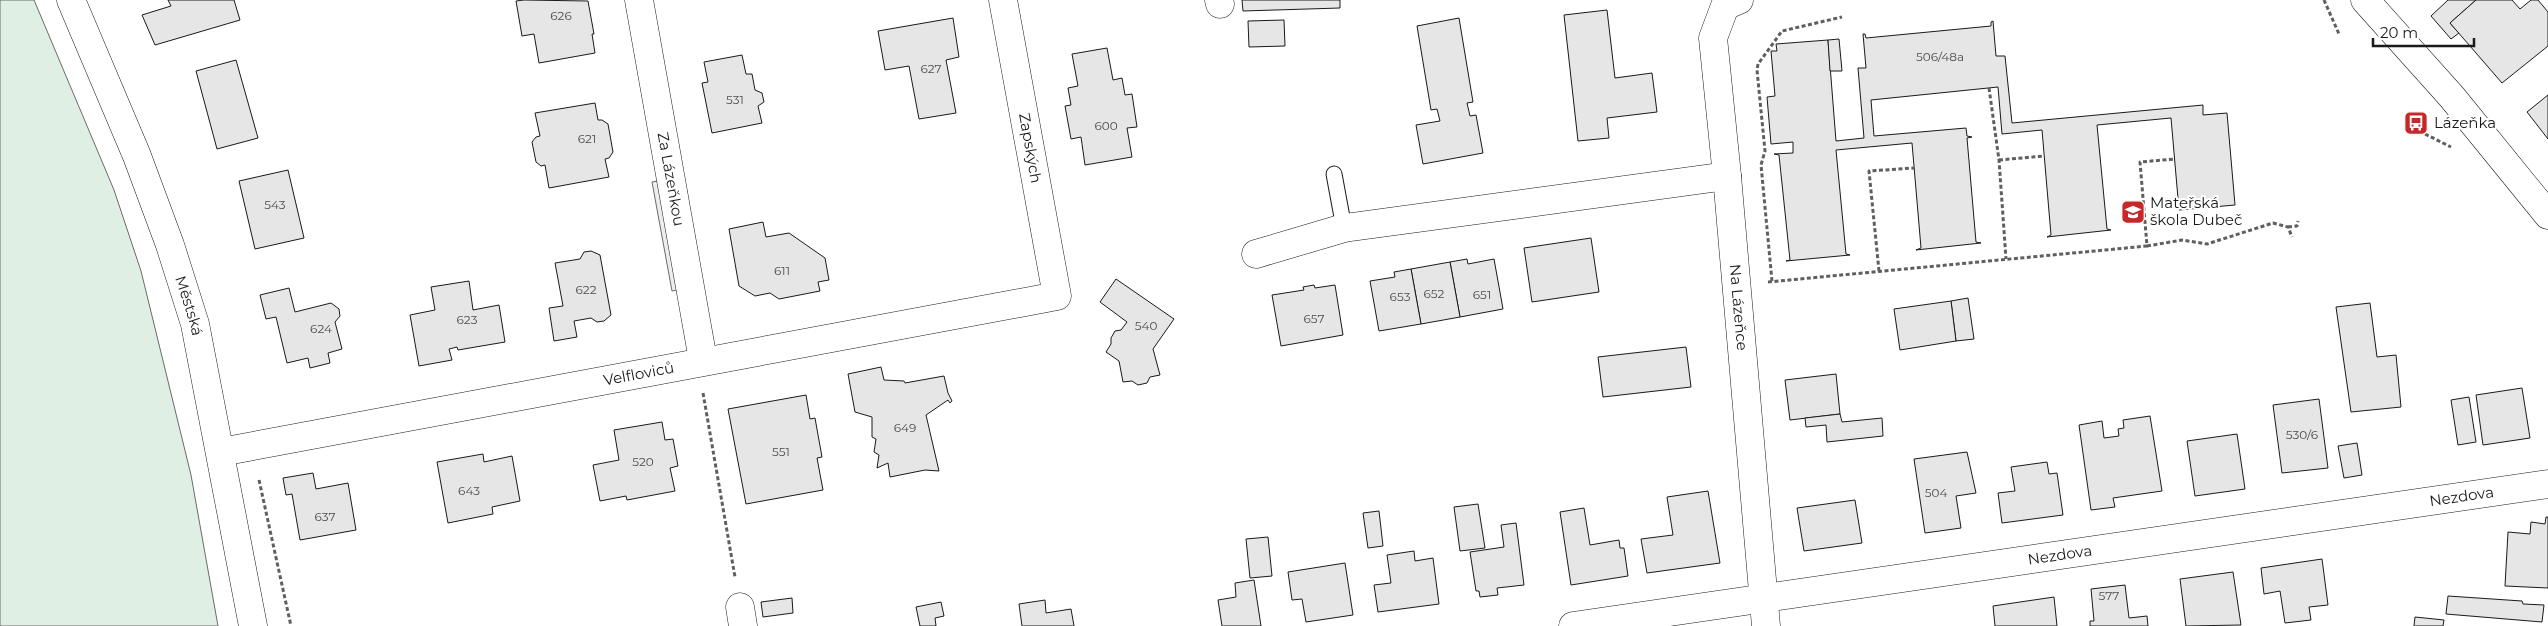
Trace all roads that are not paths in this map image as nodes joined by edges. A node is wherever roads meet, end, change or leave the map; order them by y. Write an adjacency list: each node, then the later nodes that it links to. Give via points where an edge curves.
1 (71, 0): 13 (street, Městská, via 170,246 195,324)
2 (639, 0): 12 (street, Za Lázeňkou)
3 (1003, 0): 11 (street, Zapských)
4 (1739, 0): 7 (street, Na Lázeňce, via 1725,6 1713,38)
5 (2365, 0): 8 (street, via 2452,97)
6 (1334, 174): 9 (lane)
7 (1727, 176): 9 (street); 15 (street, Na Lázeňce)
8 (2548, 215)
9 (1344, 228): 10 (street)
10 (1256, 254)
11 (1057, 296): 12 (street, Velfloviců)
12 (703, 360): 13 (street, Velfloviců)
13 (221, 452): 16 (street, Městská)
14 (2548, 484): 15 (street, Nezdova)
15 (1763, 599): 17 (street, Nezdova); 18 (street, Na Lázeňce)
16 (253, 626)
17 (1573, 626)
18 (1766, 626)

